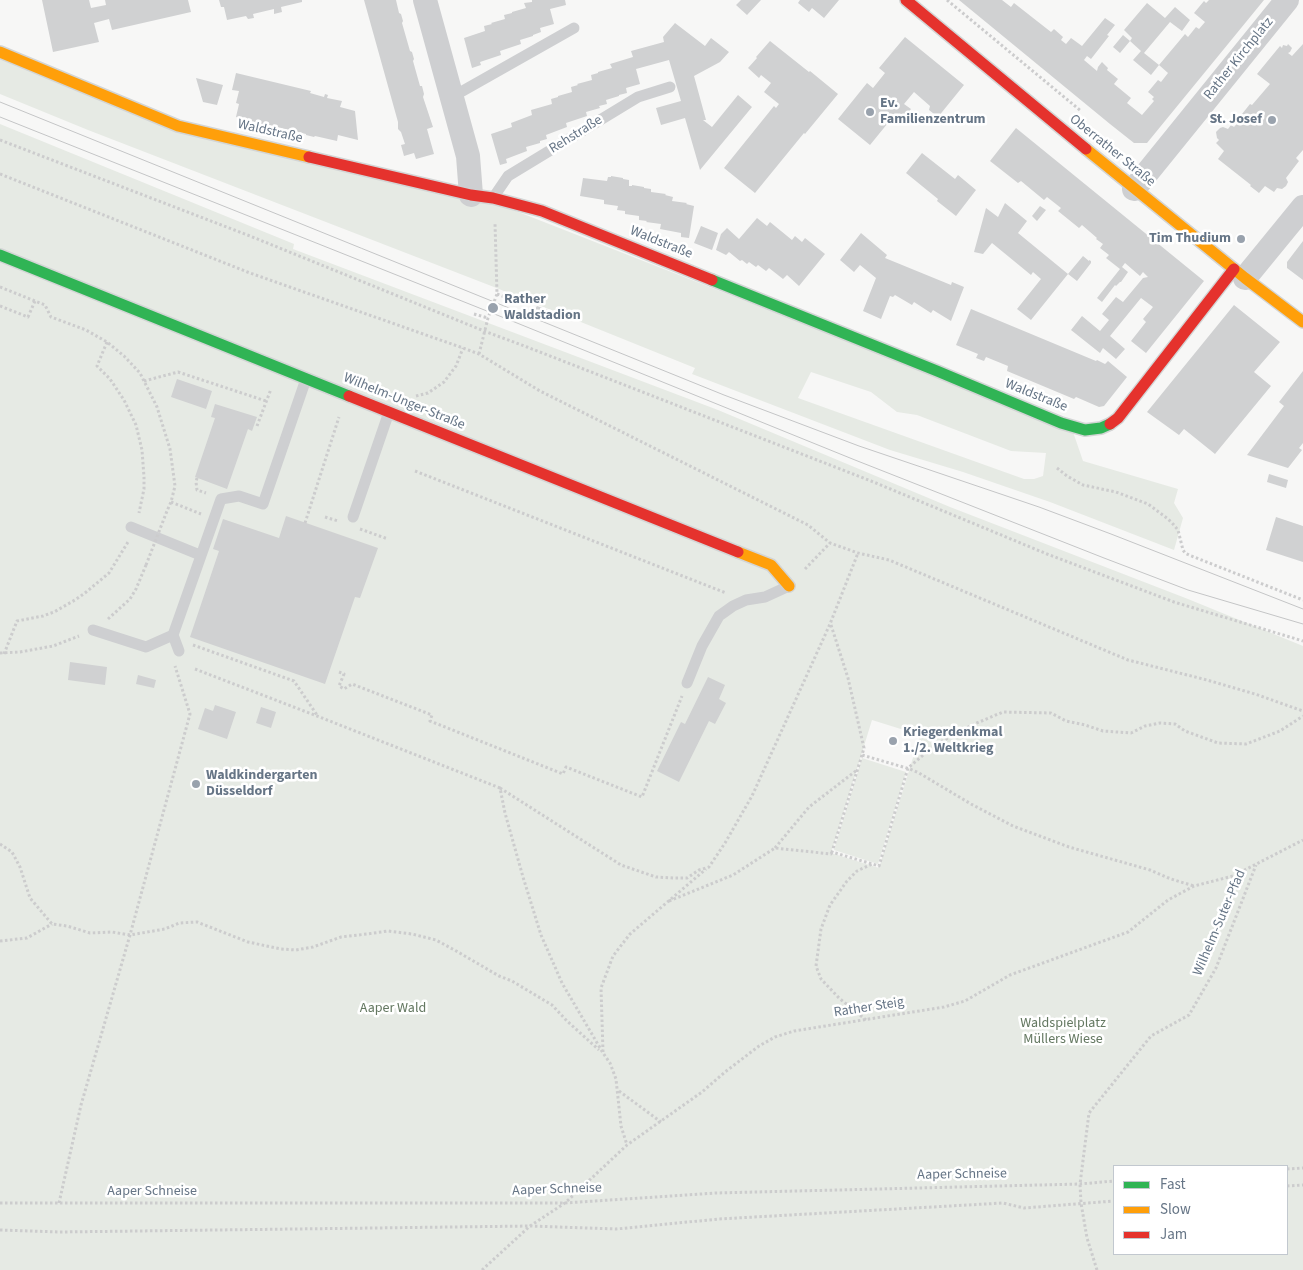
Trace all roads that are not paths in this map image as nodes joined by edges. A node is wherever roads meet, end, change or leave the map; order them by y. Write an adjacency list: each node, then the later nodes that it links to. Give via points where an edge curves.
1 (425, 0): 7 (street)
2 (906, 0): 8 (street, Oberrather Straße)
3 (1287, 0): 8 (street, Rather Kirchplatz)
4 (574, 28): 7 (lane)
5 (0, 52): 9 (street, Waldstraße, via 178,126)
6 (670, 87): 9 (lane, Rehstraße, via 638,97 508,176)
7 (452, 96): 9 (street)
8 (1134, 189): 12 (street, Oberrather Straße)
9 (482, 197): 12 (street, Waldstraße, via 542,211 1085,430 1102,428 1118,418)
10 (1303, 208): 12 (street)
11 (0, 255): 14 (street, Wilhelm-Unger-Straße)
12 (1240, 273): 13 (street, Oberrather Straße)
13 (1303, 322)
14 (306, 379): 15 (street, Wilhelm-Unger-Straße); 18 (lane, via 263,504 239,496 221,499)
15 (389, 412): 16 (lane); 19 (street, Wilhelm-Unger-Straße, via 771,565)
16 (353, 518)
17 (133, 528): 18 (lane)
18 (200, 555): 21 (lane)
19 (789, 586): 23 (lane, via 764,597 746,600 719,616)
20 (93, 630): 21 (lane, via 146,647)
21 (173, 635): 22 (lane)
22 (179, 651)
23 (687, 683)

